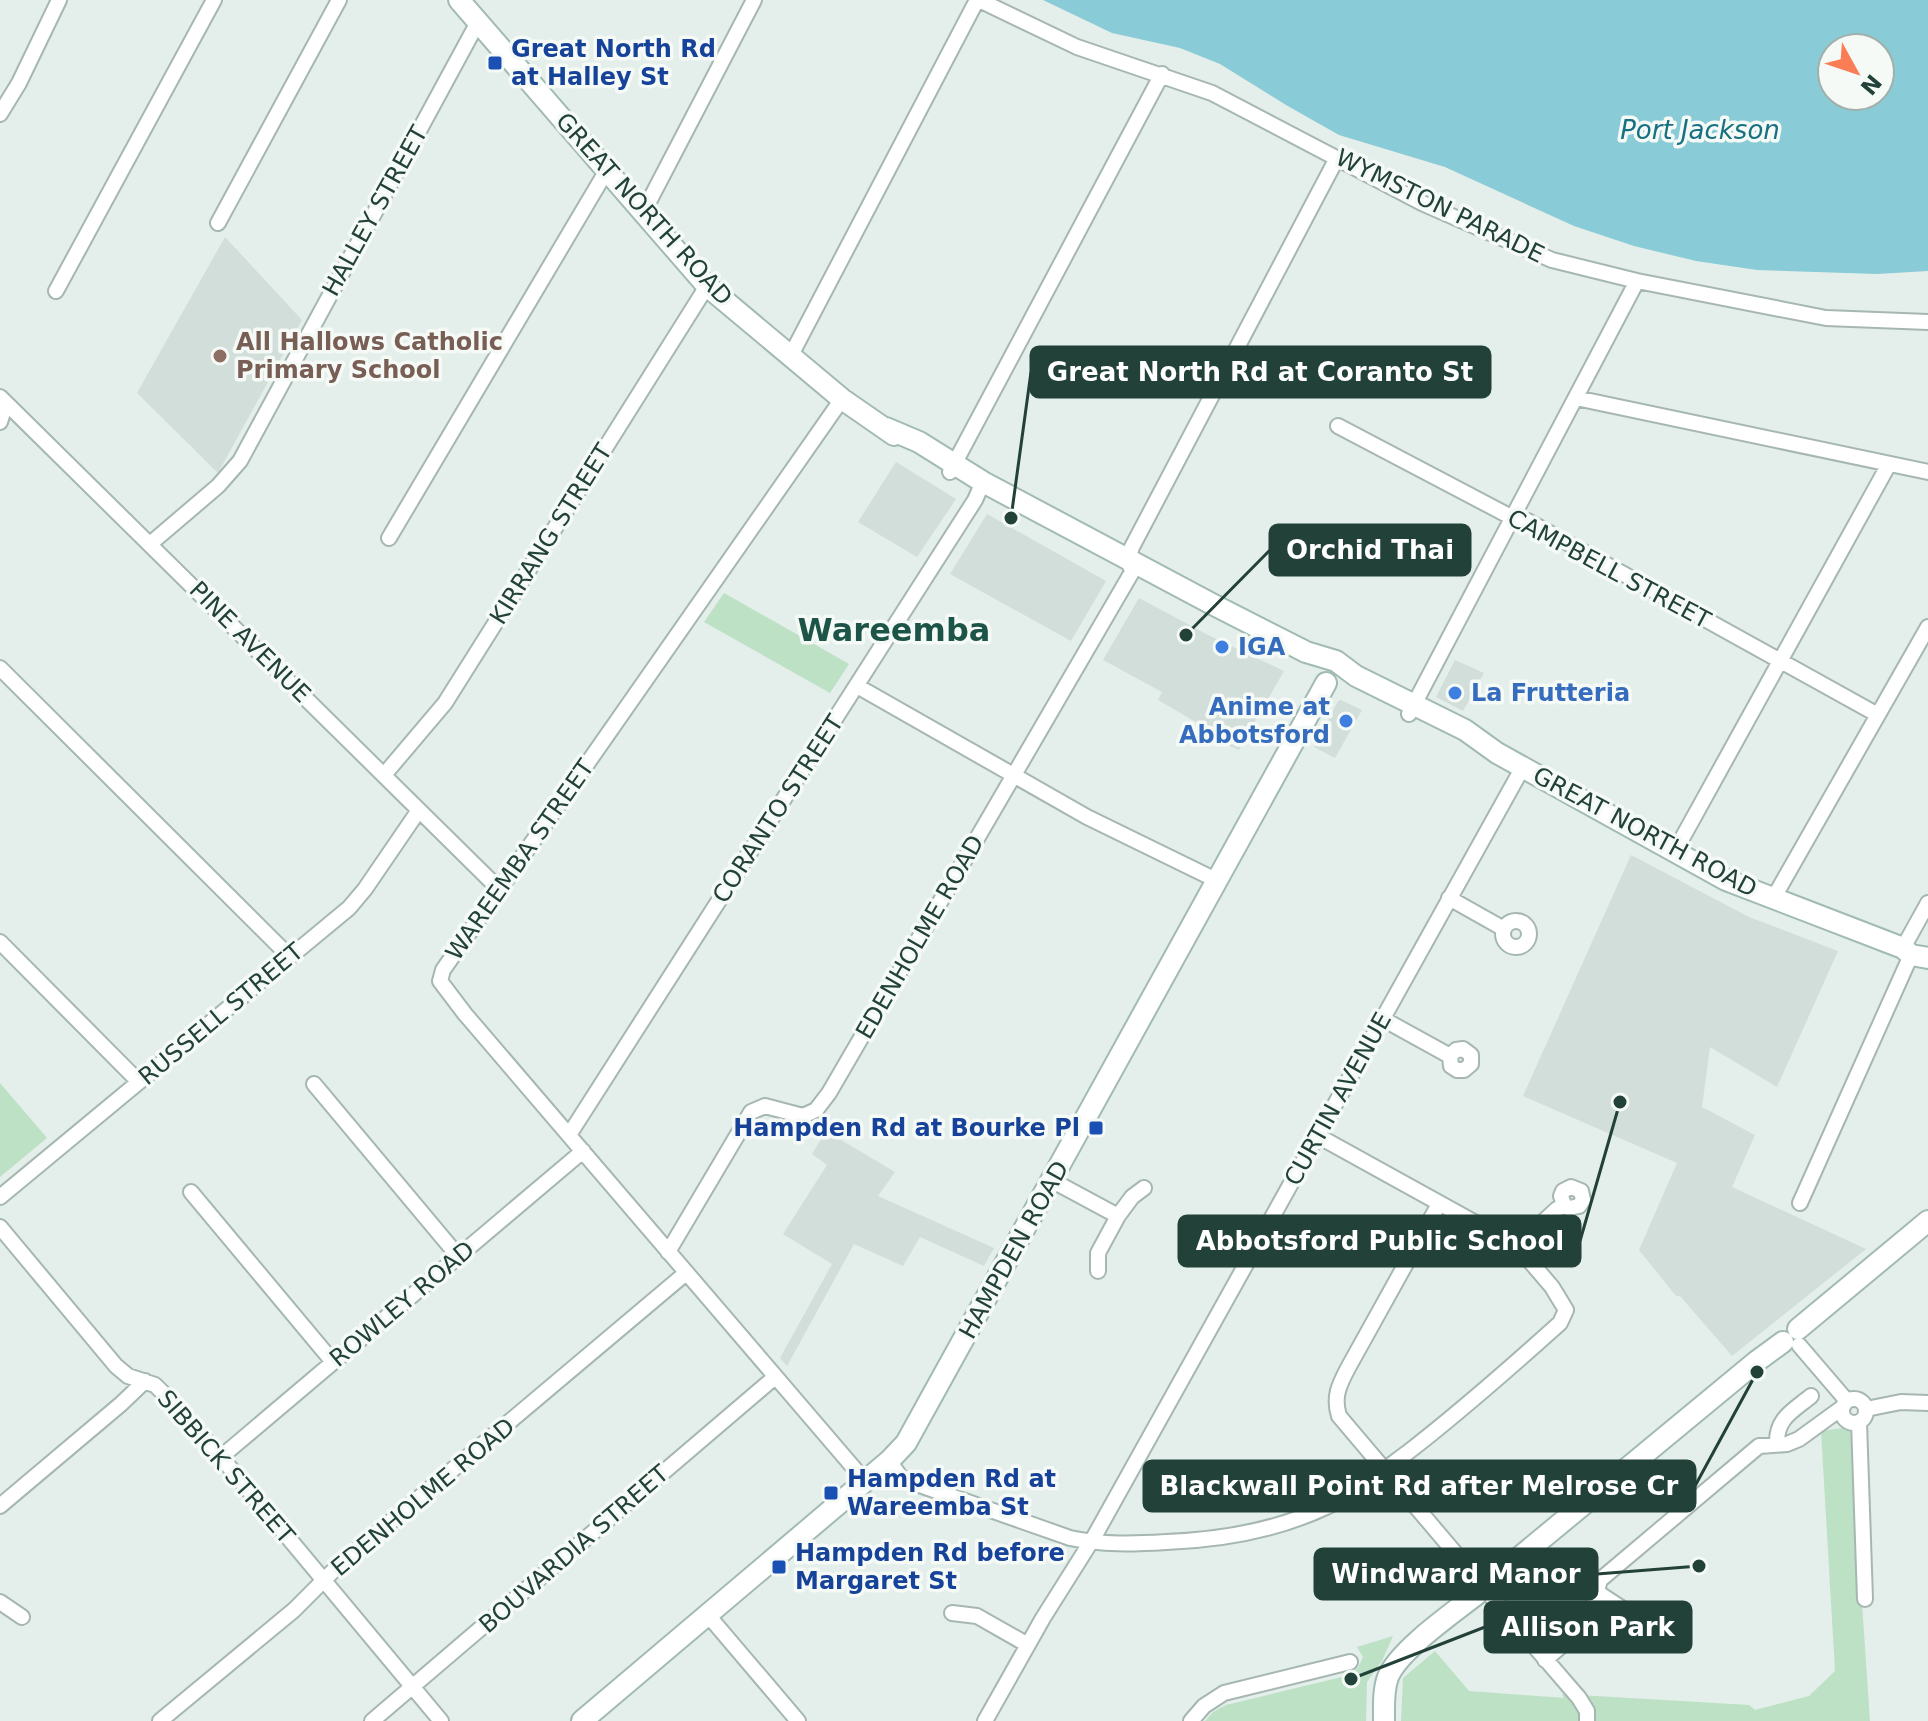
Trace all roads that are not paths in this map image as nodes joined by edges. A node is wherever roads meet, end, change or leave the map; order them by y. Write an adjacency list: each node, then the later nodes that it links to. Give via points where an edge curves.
1 (59, 0): 9 (street)
2 (214, 0): 16 (street)
3 (339, 0): 13 (street)
4 (459, 0): 7 (main road, GREAT NORTH ROAD)
5 (754, 0): 12 (street)
6 (978, 0): 8 (street, WYMSTON PARADE, via 1077,47); 18 (street)
7 (478, 22): 11 (main road, GREAT NORTH ROAD); 30 (street, HALLEY STREET, via 240,461)
8 (1162, 74): 10 (street, WYMSTON PARADE, via 1212,93); 25 (street)
9 (0, 114)
10 (1337, 158): 14 (street, WYMSTON PARADE, via 1422,203 1552,260); 31 (street, EDENHOLME ROAD, via 1132,547)
11 (607, 170): 12 (main road, GREAT NORTH ROAD); 29 (street)
12 (643, 213): 15 (main road, GREAT NORTH ROAD)
13 (218, 223)
14 (1637, 281): 17 (street, WYMSTON PARADE, via 1826,318); 19 (street)
15 (707, 286): 18 (main road, GREAT NORTH ROAD); 40 (street, KIRRANG STREET, via 445,703)
16 (56, 291)
17 (1928, 322)
18 (790, 357): 20 (main road, GREAT NORTH ROAD)
19 (1576, 398): 24 (street); 28 (street)
20 (842, 399): 25 (main road, GREAT NORTH ROAD, via 919,442); 45 (street, WAREEMBA STREET)
21 (3, 400): 22 (street); 30 (street, PINE AVENUE)
22 (0, 422)
23 (1338, 426): 28 (street, CAMPBELL STREET)
24 (1889, 464): 26 (street); 33 (street)
25 (952, 468): 27 (main road, GREAT NORTH ROAD)
26 (1928, 472)
27 (981, 486): 31 (main road, GREAT NORTH ROAD); 36 (street, CORANTO STREET)
28 (1513, 518): 33 (street, CAMPBELL STREET, via 1528,521); 37 (street)
29 (389, 538)
30 (150, 544): 40 (street, PINE AVENUE)
31 (1130, 566): 35 (main road, GREAT NORTH ROAD, via 1306,652); 41 (street, EDENHOLME ROAD)
32 (1928, 627): 38 (street)
33 (1780, 661): 38 (street, CAMPBELL STREET); 43 (street)
34 (0, 668): 52 (street)
35 (1330, 673): 37 (main road, GREAT NORTH ROAD); 44 (main road, HAMPDEN ROAD)
36 (857, 686): 41 (street); 57 (street, CORANTO STREET)
37 (1412, 709): 39 (main road, GREAT NORTH ROAD, via 1465,730)
38 (1878, 715): 47 (street)
39 (1523, 767): 43 (main road, GREAT NORTH ROAD); 46 (street, CURTIN AVENUE)
40 (384, 775): 42 (street, PINE AVENUE)
41 (1014, 776): 44 (street); 71 (street, EDENHOLME ROAD, via 824,1102 803,1116 765,1106 751,1112)
42 (419, 810): 45 (street, PINE AVENUE); 52 (street, RUSSELL STREET, via 357,899)
43 (1674, 853): 47 (main road, GREAT NORTH ROAD)
44 (1218, 881): 60 (main road, HAMPDEN ROAD)
45 (499, 889): 57 (street, WAREEMBA STREET, via 440,981)
46 (1449, 898): 49 (street); 53 (street, CURTIN AVENUE)
47 (1773, 899): 51 (main road, GREAT NORTH ROAD)
48 (1928, 903): 51 (street)
49 (1504, 929)
50 (0, 942): 55 (street)
51 (1914, 954): 64 (street)
52 (290, 957): 55 (street, RUSSELL STREET)
53 (1383, 1019): 54 (street); 58 (street, CURTIN AVENUE)
54 (1450, 1056)
55 (139, 1082): 63 (street, RUSSELL STREET)
56 (314, 1084): 72 (street)
57 (569, 1135): 59 (street, WAREEMBA STREET)
58 (1318, 1136): 65 (street); 89 (street, CURTIN AVENUE)
59 (583, 1151): 71 (street, WAREEMBA STREET); 72 (street, ROWLEY ROAD)
60 (1053, 1181): 67 (street); 85 (main road, HAMPDEN ROAD, via 906,1443)
61 (1144, 1188): 67 (street)
62 (191, 1192): 76 (street)
63 (0, 1197)
64 (1800, 1203)
65 (1439, 1204): 70 (street); 86 (street, via 1337,1390 1339,1416)
66 (1564, 1205): 70 (street)
67 (1118, 1216): 73 (street, via 1098,1253)
68 (1928, 1221): 75 (main road)
69 (0, 1227): 78 (street, SIBBICK STREET, via 116,1366)
70 (1517, 1246): 86 (street, via 1559,1296 1566,1310 1560,1323)
71 (668, 1252): 74 (street, WAREEMBA STREET)
72 (458, 1256): 76 (street, ROWLEY ROAD)
73 (1098, 1271)
74 (686, 1273): 77 (street, WAREEMBA STREET); 90 (street, EDENHOLME ROAD)
75 (1794, 1339): 81 (street); 91 (main road, via 1757,1361)
76 (333, 1362): 84 (street, ROWLEY ROAD)
77 (775, 1377): 87 (street, WAREEMBA STREET); 102 (street, BOUVARDIA STREET)
78 (145, 1381): 84 (street, SIBBICK STREET, via 163,1393); 88 (street)
79 (1811, 1396): 83 (street, via 1780,1422)
80 (1928, 1403): 82 (street, via 1901,1402)
81 (1845, 1404): 82 (street, via 1859,1400); 83 (street, via 1799,1439)
82 (1863, 1416): 93 (street)
83 (1777, 1444): 92 (street, via 1759,1446 1600,1580)
84 (221, 1457): 90 (street, SIBBICK STREET)
85 (889, 1461): 87 (main road, HAMPDEN ROAD); 89 (street, via 908,1481)
86 (1385, 1470): 89 (street, via 1336,1502 1281,1524 1211,1540); 91 (street)
87 (865, 1481): 97 (main road, HAMPDEN ROAD)
88 (0, 1506)
89 (1091, 1543): 99 (street, CURTIN AVENUE)
90 (324, 1581): 102 (street, SIBBICK STREET); 103 (street, EDENHOLME ROAD)
91 (1484, 1587): 100 (street); 110 (main road, via 1392,1669)
92 (1597, 1592): 96 (street, via 1628,1615); 100 (street, via 1588,1623)
93 (1865, 1599)
94 (0, 1602): 98 (street)
95 (952, 1613): 99 (street, via 977,1616)
96 (1640, 1613)
97 (707, 1614): 106 (main road, HAMPDEN ROAD); 107 (street)
98 (22, 1617)
99 (1028, 1645): 108 (street, CURTIN AVENUE)
100 (1545, 1660): 111 (street, via 1579,1698)
101 (1350, 1662): 109 (street, via 1224,1693)
102 (413, 1688): 104 (street, BOUVARDIA STREET); 105 (street, SIBBICK STREET)
103 (160, 1721)
104 (372, 1721)
105 (441, 1721)
106 (582, 1721)
107 (798, 1721)
108 (985, 1721)
109 (1191, 1721)
110 (1384, 1721)
111 (1587, 1721)

